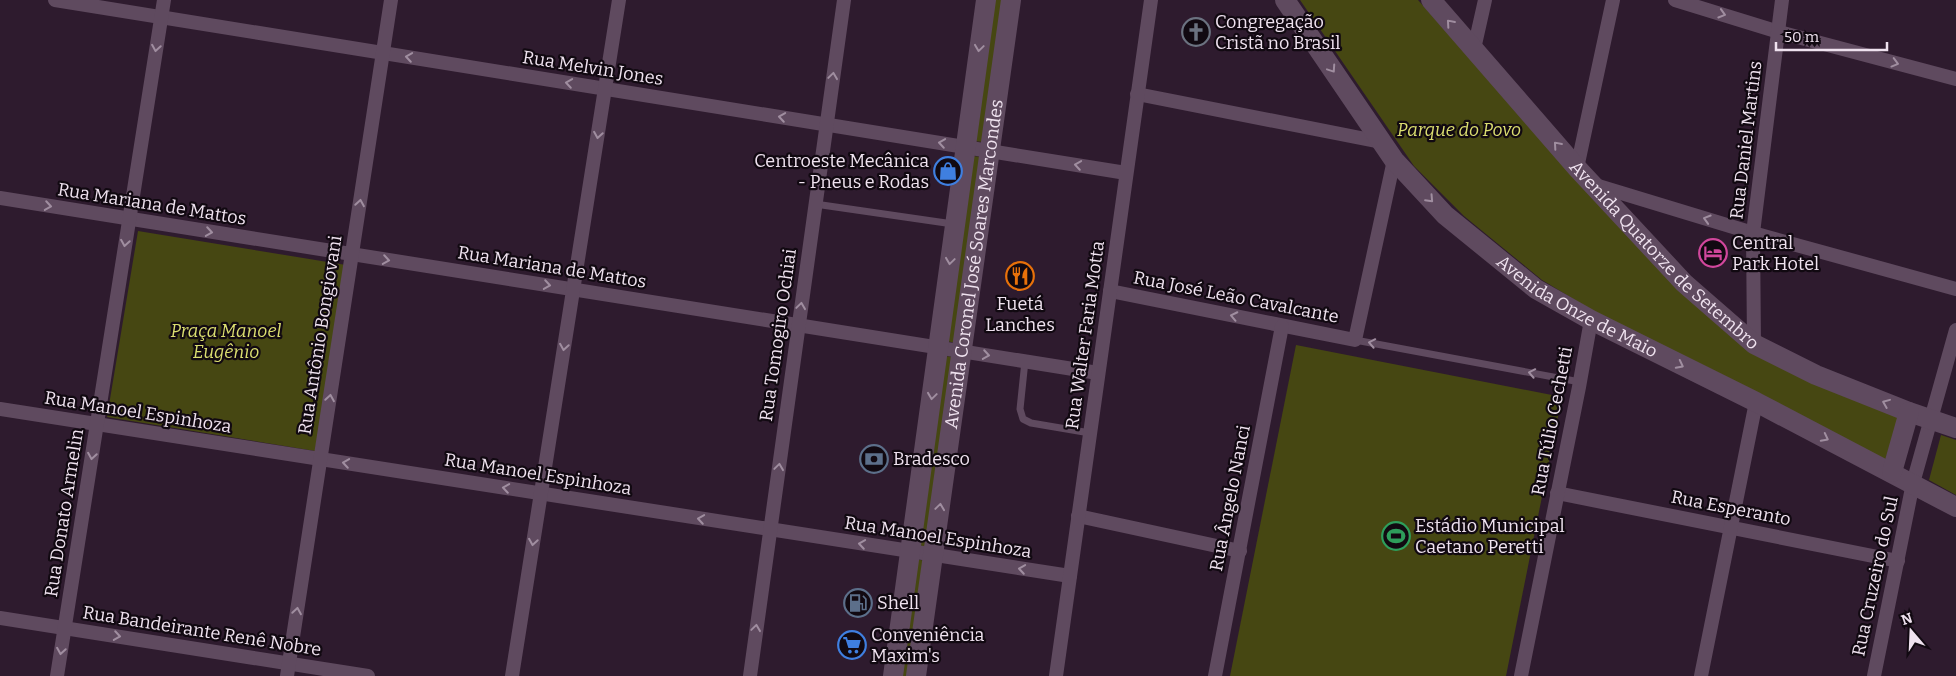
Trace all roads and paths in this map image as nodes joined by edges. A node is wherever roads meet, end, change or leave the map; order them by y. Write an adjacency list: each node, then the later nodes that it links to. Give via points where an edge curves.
1 (55, 0): 15 (street, Rua Melvin Jones)
2 (164, 0): 15 (street, Rua Donato Armelin)
3 (391, 0): 18 (street, Rua Antônio Bongiovani)
4 (619, 0): 20 (street)
5 (844, 0): 22 (street, Rua Tomogiro Ochiai, one-way to 5)
6 (986, 0): 24 (street, Avenida Coronel José Soares Marcondes, one-way to 24)
7 (1011, 0): 25 (street, Avenida Coronel José Soares Marcondes)
8 (1151, 0): 21 (street, Rua Walter Faria Motta)
9 (1285, 0): 23 (street, Avenida Onze de Maio, one-way to 23)
10 (1431, 0): 17 (street, Avenida Quatorze de Setembro, one-way to 10)
11 (1485, 0): 17 (street)
12 (1613, 0): 27 (street)
13 (1675, 0): 16 (street, one-way to 16)
14 (1782, 0): 16 (street, Rua Daniel Martins)
15 (161, 17): 18 (street, Rua Melvin Jones); 32 (street, Rua Donato Armelin, one-way to 32)
16 (1779, 32): 19 (street, one-way to 19); 34 (street, Rua Daniel Martins)
17 (1474, 49): 27 (street, Avenida Quatorze de Setembro, one-way to 17)
18 (383, 53): 20 (street, Rua Melvin Jones, one-way to 18); 35 (street, Rua Antônio Bongiovani, one-way to 18)
19 (1956, 79)
20 (605, 89): 22 (street, Rua Melvin Jones, one-way to 20); 37 (street, one-way to 37)
21 (1137, 94): 23 (street); 28 (street, Rua Walter Faria Motta)
22 (826, 125): 24 (street, Rua Melvin Jones, one-way to 22); 31 (street, Rua Tomogiro Ochiai)
23 (1381, 142): 26 (street, Avenida Onze de Maio)
24 (966, 147): 25 (street, Rua Melvin Jones); 33 (street, Avenida Coronel José Soares Marcondes)
25 (990, 151): 28 (street, Rua Melvin Jones, one-way to 25); 46 (street, Avenida Coronel José Soares Marcondes)
26 (1394, 160): 39 (street, Avenida Onze de Maio, one-way to 39, via 1445,215 1536,289); 43 (street)
27 (1577, 168): 29 (street, Avenida Quatorze de Setembro)
28 (1126, 173): 38 (street, Rua Walter Faria Motta)
29 (1592, 184): 34 (street, one-way to 29); 44 (street, Avenida Quatorze de Setembro, via 1684,283)
30 (0, 198): 32 (street, Rua Mariana de Mattos, one-way to 32)
31 (815, 204): 33 (lane); 40 (street, Rua Tomogiro Ochiai, one-way to 31)
32 (129, 219): 35 (street, Rua Mariana de Mattos, one-way to 35); 54 (street, Rua Donato Armelin, one-way to 54)
33 (955, 224): 45 (street, Avenida Coronel José Soares Marcondes, one-way to 45)
34 (1753, 234): 36 (street); 44 (street, Rua Daniel Martins)
35 (352, 254): 37 (street, Rua Mariana de Mattos, one-way to 37); 57 (street, Rua Antônio Bongiovani, one-way to 35)
36 (1956, 289)
37 (573, 290): 40 (street, Rua Mariana de Mattos); 61 (street, one-way to 61)
38 (1110, 291): 41 (street, Rua José Leão Cavalcante, one-way to 38); 48 (street, Rua Walter Faria Motta)
39 (1591, 320): 49 (street, Rua Túlio Cechetti); 50 (street, Avenida Onze de Maio, one-way to 50)
40 (798, 326): 45 (street, Rua Mariana de Mattos); 65 (street, Rua Tomogiro Ochiai, one-way to 40)
41 (1282, 326): 43 (street, Rua José Leão Cavalcante); 67 (street, Rua Ângelo Nanci)
42 (1956, 330): 53 (street, Rua Cruzeiro do Sul)
43 (1355, 340): 49 (lane, one-way to 43)
44 (1754, 344): 52 (street, Avenida Quatorze de Setembro, one-way to 44, via 1816,375)
45 (938, 348): 46 (street, Rua Mariana de Mattos); 66 (street, Avenida Coronel José Soares Marcondes, one-way to 66)
46 (962, 352): 47 (street, Rua Mariana de Mattos, one-way to 47); 68 (street, Avenida Coronel José Soares Marcondes, one-way to 46)
47 (1025, 362): 48 (street, Rua Mariana de Mattos); 56 (lane, via 1020,409 1023,419)
48 (1098, 373): 56 (street, Rua Walter Faria Motta)
49 (1580, 382): 60 (street, Rua Túlio Cechetti)
50 (1756, 402): 58 (street, Avenida Onze de Maio, one-way to 58); 64 (street)
51 (0, 409): 54 (street, Rua Manoel Espinhoza)
52 (1909, 412): 53 (street, Avenida Quatorze de Setembro); 58 (street)
53 (1932, 420): 55 (street, Avenida Quatorze de Setembro); 59 (street, Rua Cruzeiro do Sul)
54 (97, 424): 57 (street, Rua Manoel Espinhoza); 72 (street, Rua Donato Armelin, one-way to 72)
55 (1956, 428)
56 (1090, 433): 63 (street, Rua Walter Faria Motta)
57 (320, 459): 61 (street, Rua Manoel Espinhoza, one-way to 57); 73 (street, Rua Antônio Bongiovani, one-way to 57)
58 (1892, 472): 59 (street, Avenida Onze de Maio)
59 (1913, 483): 62 (street, Avenida Onze de Maio); 69 (street, Rua Cruzeiro do Sul)
60 (1557, 493): 64 (street, Rua Esperanto); 82 (street, Rua Túlio Cechetti)
61 (540, 494): 65 (street, Rua Manoel Espinhoza, one-way to 61); 76 (street, one-way to 76)
62 (1956, 507)
63 (1078, 516): 67 (street); 70 (street, Rua Walter Faria Motta)
64 (1731, 527): 69 (street, Rua Esperanto); 83 (street)
65 (770, 530): 66 (street, Rua Manoel Espinhoza, one-way to 65); 77 (street, Rua Tomogiro Ochiai, one-way to 65)
66 (910, 551): 68 (street, Rua Manoel Espinhoza); 78 (street, Avenida Coronel José Soares Marcondes)
67 (1240, 551): 81 (street, Rua Ângelo Nanci)
68 (933, 555): 70 (street, Rua Manoel Espinhoza, one-way to 68); 79 (street, Avenida Coronel José Soares Marcondes)
69 (1898, 561): 84 (street, Rua Cruzeiro do Sul)
70 (1070, 576): 80 (street, Rua Walter Faria Motta)
71 (0, 618): 72 (street, Rua Bandeirante Renê Nobre)
72 (64, 628): 73 (street, Rua Bandeirante Renê Nobre, one-way to 73); 74 (street, Rua Donato Armelin, one-way to 74)
73 (288, 670): 75 (street, Rua Bandeirante Renê Nobre)
74 (57, 676)
75 (368, 676)
76 (512, 676)
77 (750, 676)
78 (893, 676)
79 (916, 676)
80 (1056, 676)
81 (1215, 676)
82 (1520, 676)
83 (1701, 676)
84 (1874, 676)

